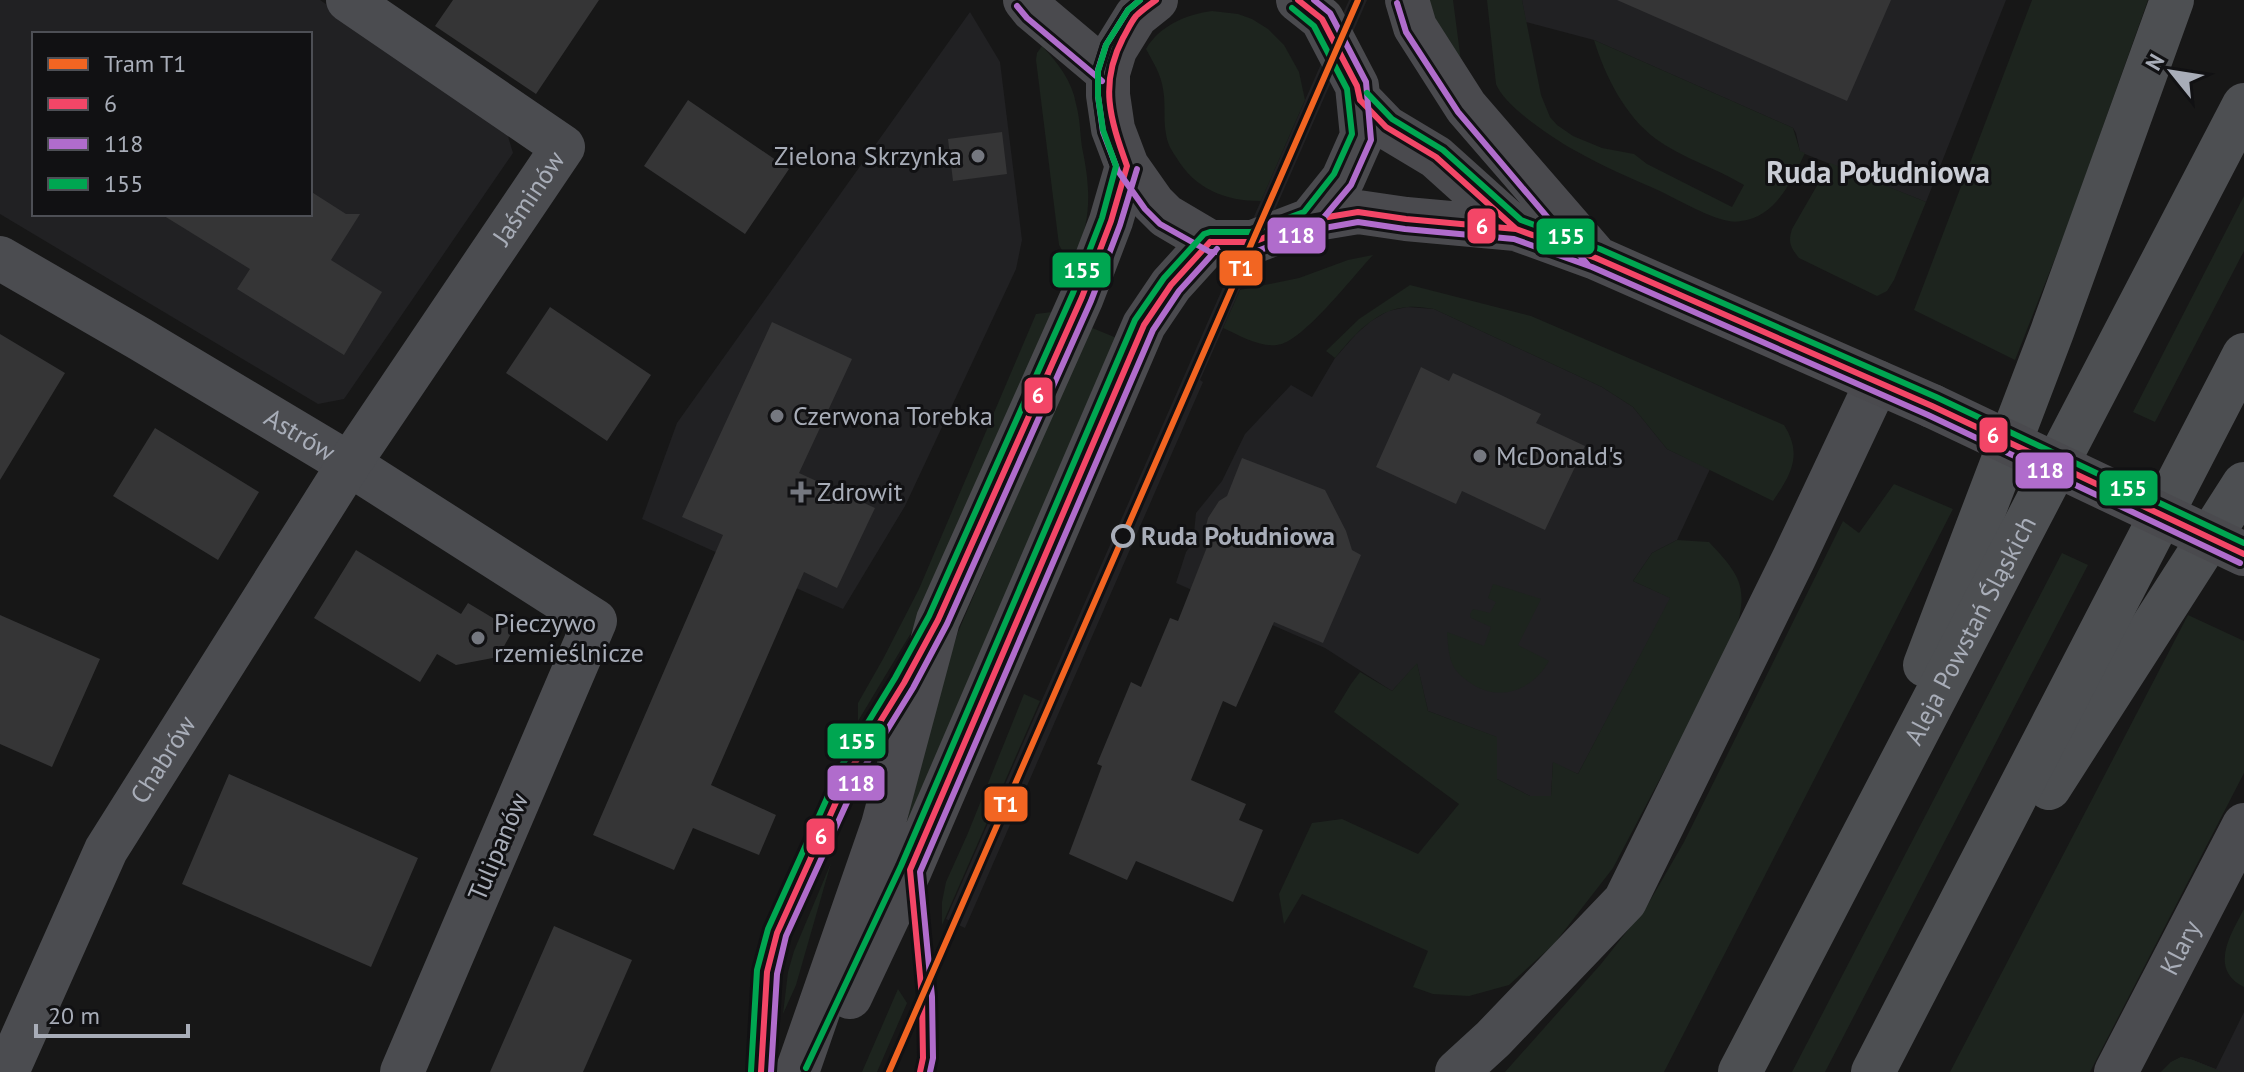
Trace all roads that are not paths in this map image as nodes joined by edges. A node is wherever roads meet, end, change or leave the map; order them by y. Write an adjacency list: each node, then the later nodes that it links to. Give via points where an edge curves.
1 (348, 0): 18 (street, Jaśminów, via 563,147)
2 (1025, 0): 7 (street)
3 (1156, 0): 7 (street, via 1136,16)
4 (1407, 0): 15 (street, via 1415,27 1466,107)
5 (2172, 0): 23 (main road)
6 (1316, 6): 8 (street)
7 (1108, 73): 10 (street, via 1113,129)
8 (1360, 100): 11 (street, via 1362,136 1343,179); 12 (street, via 1386,127 1436,157)
9 (2244, 105): 23 (main road, Aleja Powstań Śląskich)
10 (1127, 166): 13 (street, via 1166,216); 27 (street, via 1082,297 938,620 883,825)
11 (1310, 220): 12 (street, via 1358,212); 13 (street, via 1253,242)
12 (1516, 229): 15 (street)
13 (1210, 242): 28 (street, via 1144,325 910,870)
14 (0, 258): 18 (street, Astrów)
15 (1596, 258): 17 (street)
16 (2244, 355): 24 (main road)
17 (1877, 382): 20 (street, bridge); 29 (street, via 1625,901)
18 (349, 464): 21 (street, Astrów); 25 (street, Chabrów, via 106,850)
19 (2244, 484): 24 (main road)
20 (2244, 554)
21 (595, 621): 26 (street, Tulipanów)
22 (2244, 825): 32 (street, Klary)
23 (1852, 857): 30 (main road, Aleja Powstań Śląskich)
24 (1903, 1016): 31 (main road)
25 (7, 1072)
26 (402, 1072)
27 (797, 1072)
28 (815, 1072)
29 (1457, 1072)
30 (1740, 1072)
31 (1873, 1072)
32 (2116, 1072)

